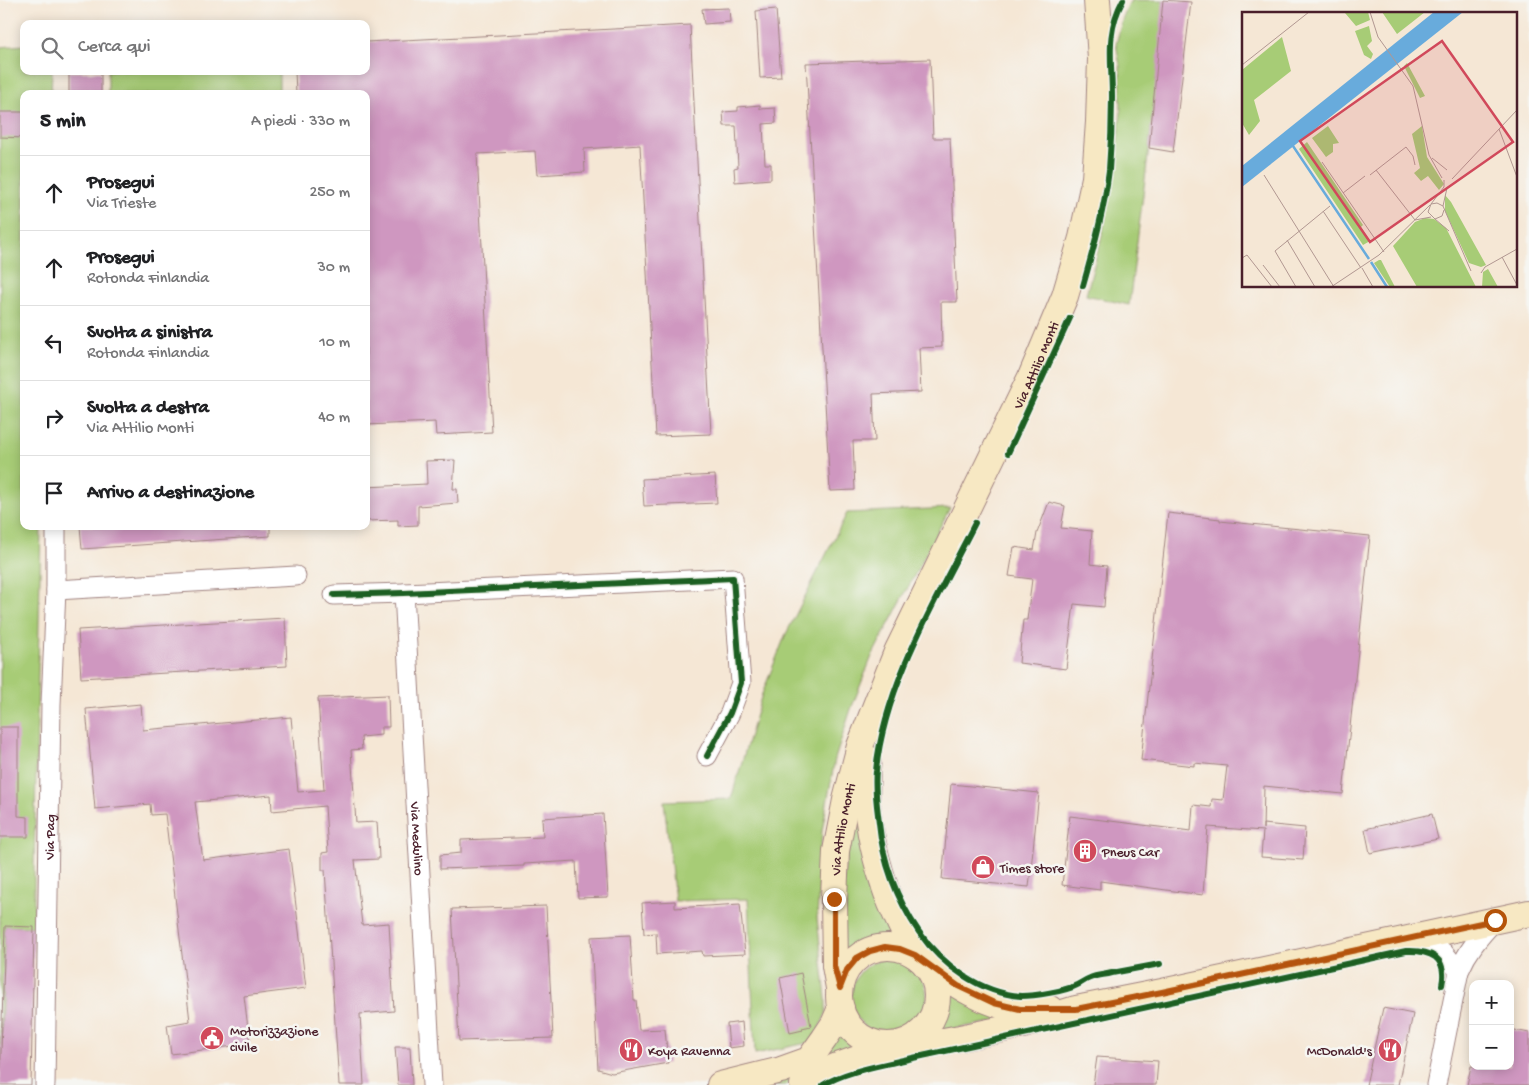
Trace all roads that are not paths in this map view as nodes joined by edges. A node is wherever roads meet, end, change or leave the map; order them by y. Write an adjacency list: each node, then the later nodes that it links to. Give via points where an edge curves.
1 (1097, 0): 7 (main road, Via Attilio Monti, via 1101,59 1094,178 1082,238 1065,296 1031,378 897,652)
2 (56, 530): 4 (street, Via Pag)
3 (296, 576): 4 (street)
4 (56, 590): 17 (street, Via Pag, via 51,704)
5 (404, 593): 6 (street); 8 (street, via 733,578 741,683 730,713); 18 (street, Via Medulino)
6 (334, 594)
7 (876, 705): 12 (main road, Via Attilio Monti, via 867,766 866,800 870,829 884,885); 14 (main road, Via Attilio Monti, via 860,746 836,851 834,966)
8 (707, 756)
9 (1529, 913): 10 (main road)
10 (1495, 920): 11 (main road); 13 (street, via 1466,954)
11 (1420, 936): 13 (street, via 1444,953); 15 (main road)
12 (919, 958): 14 (main road, via 900,949 885,947 870,951 857,958 847,970); 15 (main road, via 958,986 994,1003 1020,1009); 16 (main road, via 933,976 936,1008 919,1035)
13 (1459, 971): 21 (street)
14 (840, 998): 16 (main road, via 846,1021 855,1032 881,1045); 19 (main road, via 824,1039 808,1060)
15 (1076, 1009): 16 (main road, via 1023,1025 960,1038)
16 (900, 1044): 20 (main road, via 835,1067)
17 (46, 1085)
18 (432, 1085)
19 (720, 1085)
20 (803, 1085)
21 (1436, 1085)

